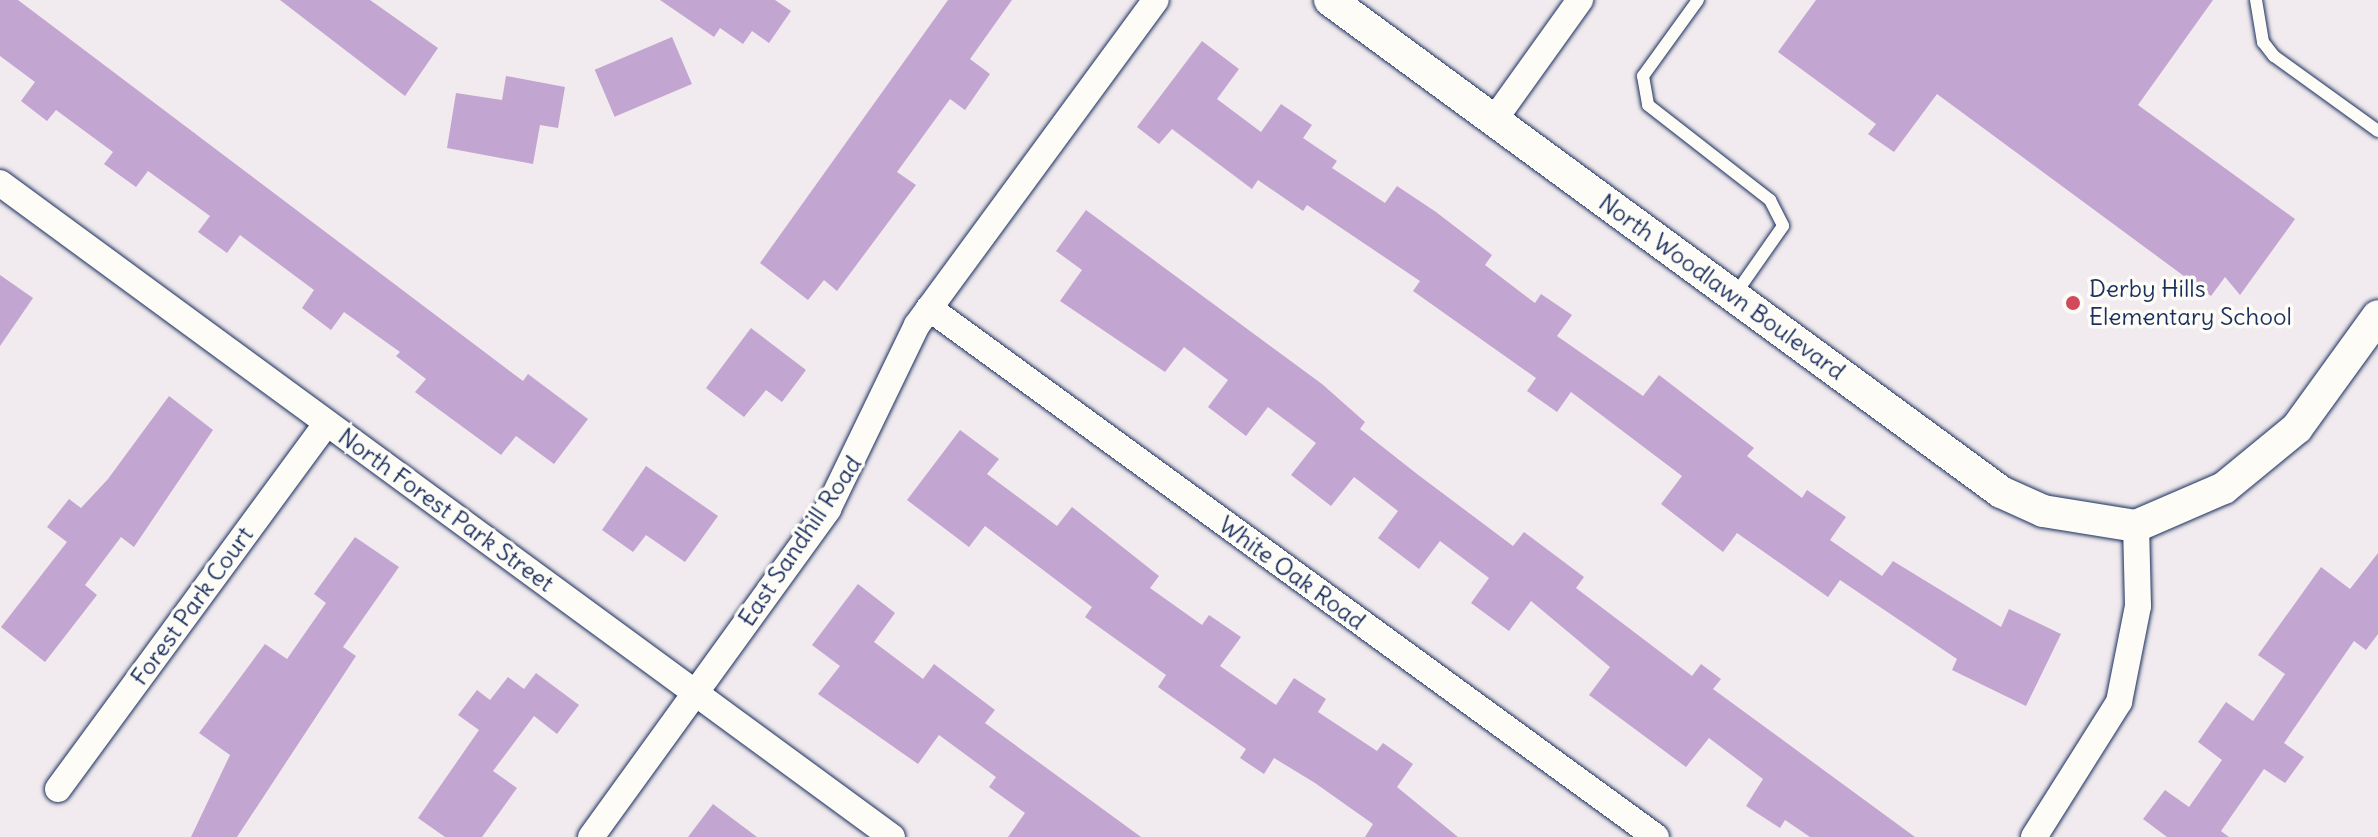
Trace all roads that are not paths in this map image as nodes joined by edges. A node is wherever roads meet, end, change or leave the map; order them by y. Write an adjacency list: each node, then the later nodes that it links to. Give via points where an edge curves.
1 (1156, 0): 10 (street, East Sandhill Road)
2 (1330, 0): 6 (street, North Woodlawn Boulevard)
3 (1580, 0): 6 (street)
4 (1698, 0): 9 (lane, via 1643,76 1648,105 1770,200 1783,226)
5 (2256, 0): 7 (lane, via 2263,42 2274,56)
6 (1494, 120): 9 (street, North Woodlawn Boulevard)
7 (2378, 131)
8 (0, 183): 12 (street, North Forest Park Street)
9 (1734, 296): 13 (street, North Woodlawn Boulevard, via 2001,492 2075,519)
10 (929, 308): 14 (street, East Sandhill Road, via 901,349 859,459); 18 (street, White Oak Road)
11 (2378, 316): 13 (street, via 2297,428 2262,461 2191,506)
12 (327, 423): 14 (street, North Forest Park Street); 15 (street, Forest Park Court)
13 (2136, 526): 19 (street, via 2138,606 2119,702)
14 (695, 692): 16 (street, East Sandhill Road); 17 (street, North Forest Park Street)
15 (58, 789)
16 (591, 837)
17 (892, 837)
18 (1656, 837)
19 (2034, 837)

